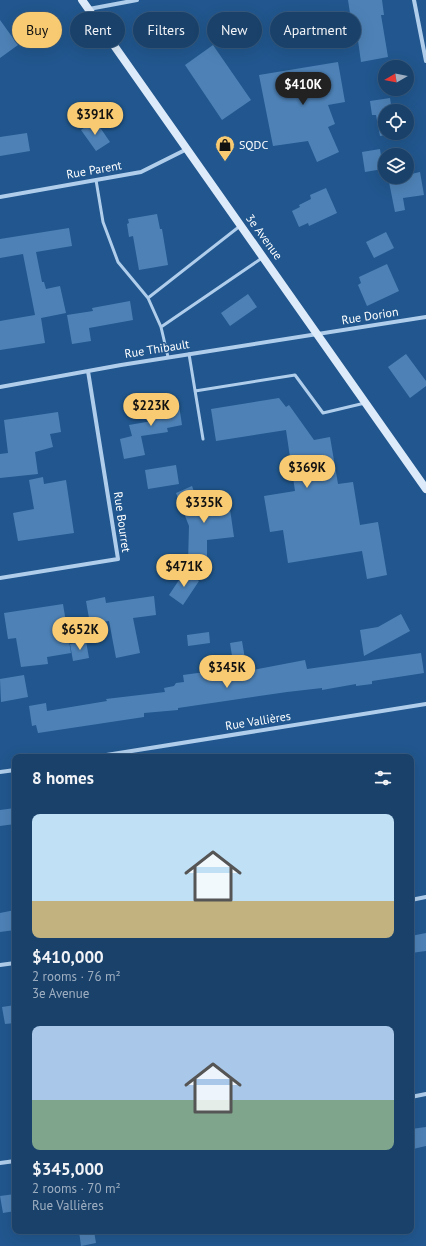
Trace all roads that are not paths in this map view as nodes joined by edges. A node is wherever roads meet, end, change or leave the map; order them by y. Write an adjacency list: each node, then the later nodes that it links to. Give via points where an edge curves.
1 (82, 0): 4 (main road, 3e Avenue)
2 (137, 0): 4 (street)
3 (414, 0): 5 (street)
4 (88, 9): 6 (main road, 3e Avenue)
5 (426, 61)
6 (187, 149): 7 (street, Rue Parent, via 141,172); 9 (main road, 3e Avenue)
7 (96, 180): 8 (street, Rue Parent); 11 (lane, via 103,222 118,262)
8 (0, 197)
9 (240, 226): 10 (main road, 3e Avenue); 11 (lane)
10 (263, 257): 13 (lane); 14 (main road, 3e Avenue)
11 (148, 298): 13 (lane)
12 (426, 317): 14 (street, Rue Dorion)
13 (161, 327): 16 (lane)
14 (318, 334): 15 (street, Rue Thibault); 20 (main road, 3e Avenue)
15 (189, 354): 16 (street, Rue Thibault); 19 (lane)
16 (168, 358): 17 (street, Rue Thibault)
17 (88, 371): 18 (street, Rue Thibault); 23 (street, Rue Bourret, via 118,559)
18 (0, 387)
19 (195, 391): 20 (lane, via 295,375 322,413); 21 (lane)
20 (366, 403): 22 (main road, 3e Avenue)
21 (203, 439)
22 (426, 489)
23 (0, 578)
24 (426, 704): 25 (street, Rue Vallières)
25 (113, 754)
26 (12, 770): 27 (street)
27 (0, 772)
28 (426, 897): 29 (street)
29 (414, 899)
30 (12, 963): 31 (street)
31 (0, 965)
32 (426, 1094): 33 (street)
33 (414, 1096)
34 (12, 1161): 35 (street)
35 (0, 1163)

